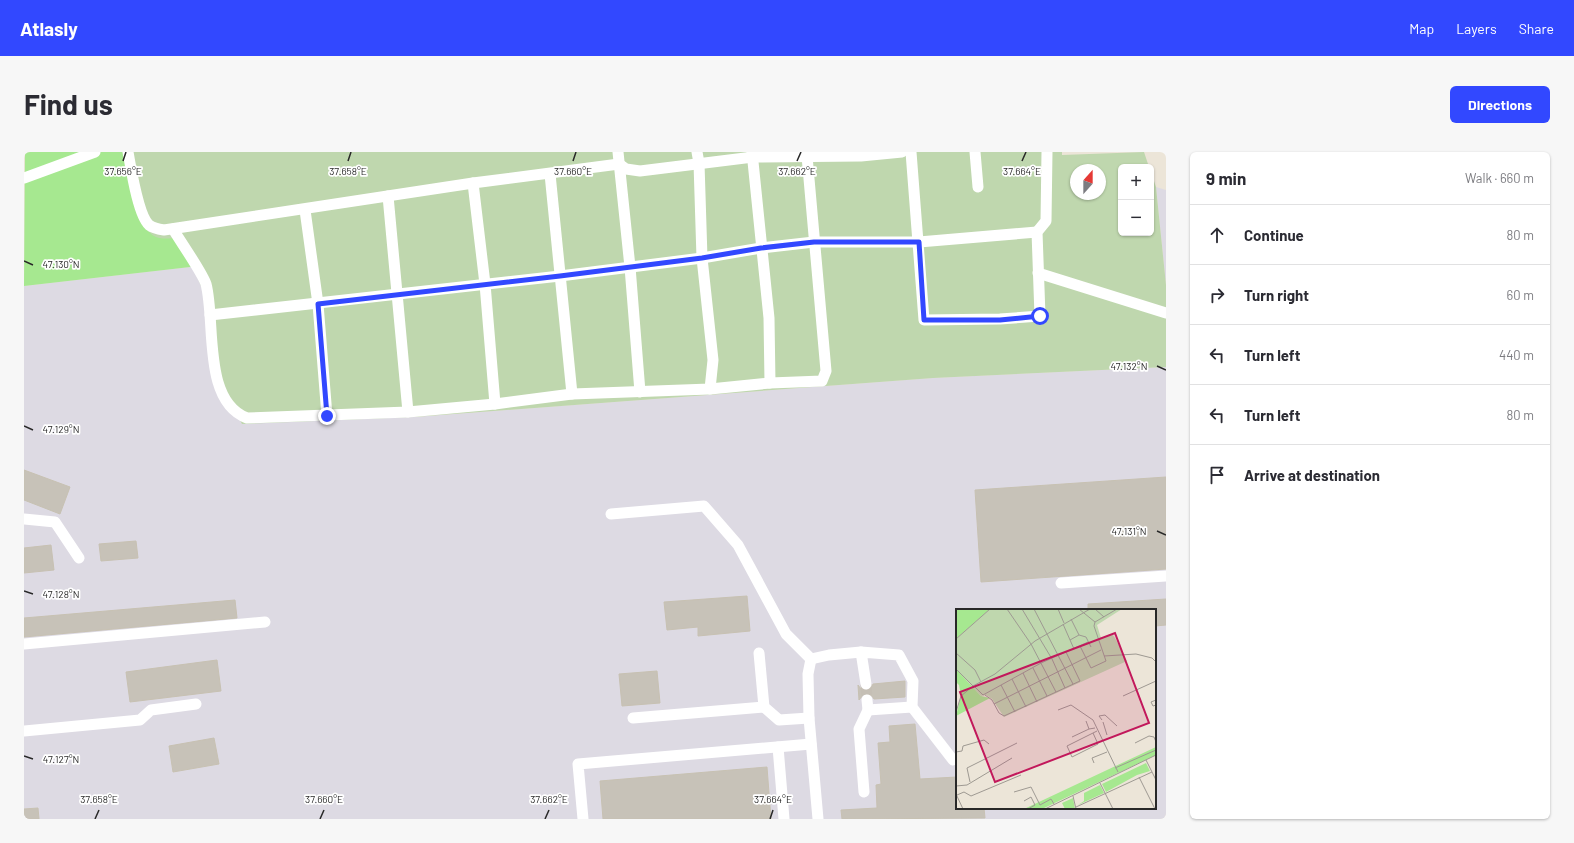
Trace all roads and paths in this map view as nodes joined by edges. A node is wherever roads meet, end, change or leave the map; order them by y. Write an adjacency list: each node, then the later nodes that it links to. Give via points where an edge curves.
1 (95, 152): 15 (street)
2 (128, 152): 20 (street, via 142,215 154,228)
3 (618, 152): 13 (street)
4 (697, 152): 12 (street)
5 (902, 152): 9 (street)
6 (911, 152): 23 (street)
7 (975, 152): 17 (street)
8 (1047, 152): 21 (street, via 1046,221)
9 (861, 154): 11 (street)
10 (752, 155): 11 (street); 12 (street); 24 (street)
11 (807, 156): 22 (street)
12 (699, 163): 13 (street, via 640,171 626,169); 25 (street)
13 (619, 164): 14 (street); 26 (street)
14 (550, 174): 16 (street); 28 (street)
15 (24, 178)
16 (472, 183): 18 (street); 29 (street)
17 (978, 187)
18 (388, 196): 19 (street); 30 (street)
19 (305, 210): 20 (street); 31 (street)
20 (173, 229): 33 (street, via 205,282)
21 (1037, 232): 23 (street); 27 (street)
22 (814, 242): 23 (street); 24 (street); 34 (street, via 826,372 822,381)
23 (919, 242): 27 (street, via 924,320 1000,320 1040,316)
24 (761, 248): 25 (street); 34 (street, via 769,318)
25 (702, 258): 26 (street); 35 (street, via 713,360)
26 (630, 267): 28 (street); 36 (street)
27 (1038, 273): 32 (street)
28 (560, 276): 29 (street); 37 (street)
29 (485, 284): 30 (street); 38 (street)
30 (397, 294): 31 (street); 39 (street)
31 (318, 304): 33 (street); 40 (street)
32 (1166, 313)
33 (210, 315): 40 (street, via 212,352 218,385 230,407 239,415 247,418)
34 (770, 383): 35 (street)
35 (710, 389): 36 (street)
36 (640, 392): 37 (street)
37 (572, 394): 38 (street)
38 (495, 404): 39 (street)
39 (408, 412): 40 (street)
40 (327, 416)
41 (610, 514): 50 (street, via 704,506 738,544 786,634)
42 (24, 519): 43 (street, via 55,522)
43 (79, 558)
44 (1166, 576): 45 (street)
45 (1061, 583)
46 (265, 622): 47 (street)
47 (24, 644)
48 (861, 652): 50 (street); 51 (street); 54 (street, via 899,656 913,680)
49 (759, 653): 53 (street)
50 (811, 659): 56 (street, via 808,674)
51 (866, 684)
52 (196, 704): 57 (street, via 151,710 140,720)
53 (764, 707): 55 (street); 56 (street, via 779,720)
54 (912, 707): 60 (street); 61 (street, via 867,705 859,729)
55 (633, 718)
56 (809, 718): 58 (street)
57 (24, 731)
58 (811, 744): 59 (street); 64 (street)
59 (778, 747): 62 (street, via 578,764); 63 (street)
60 (953, 760)
61 (864, 792)
62 (583, 819)
63 (784, 819)
64 (818, 819)

